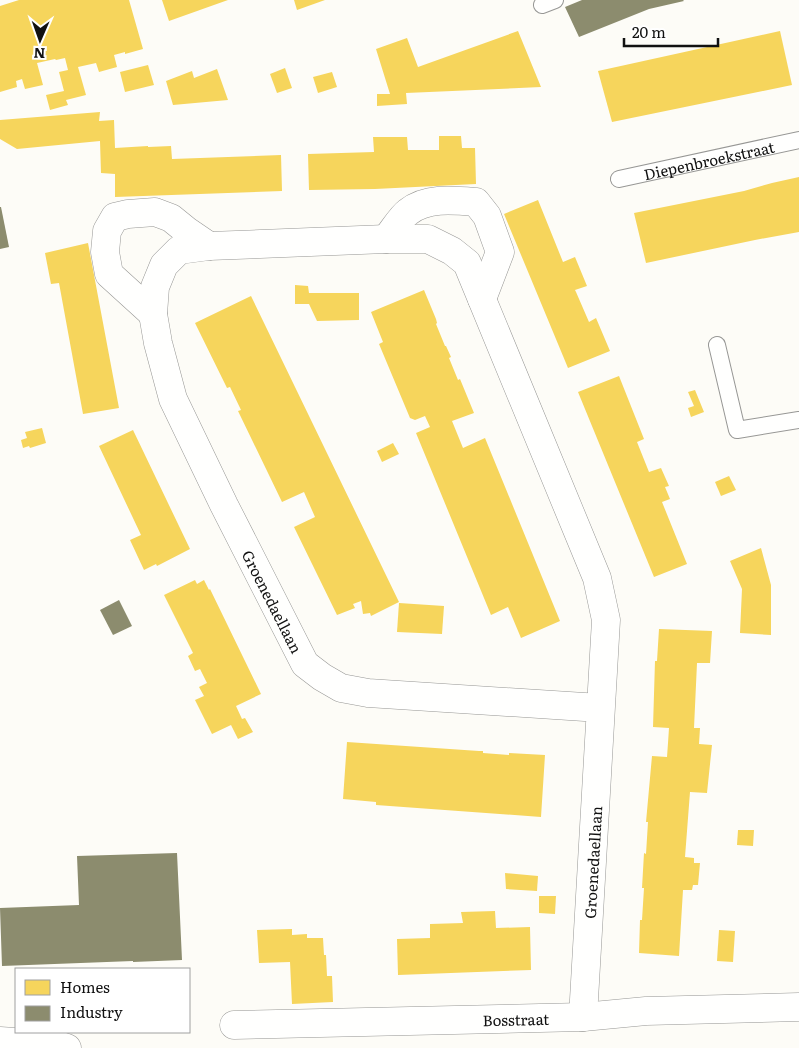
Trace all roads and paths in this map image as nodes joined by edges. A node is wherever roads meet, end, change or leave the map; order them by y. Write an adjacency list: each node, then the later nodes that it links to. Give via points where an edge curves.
1 (799, 140): 2 (lane, Diepenbroekstraat)
2 (619, 179)
3 (386, 240): 4 (street, Groenedaellaan); 5 (street, Groenedaellaan, via 428,239 452,251 468,263); 5 (street, via 408,212 427,202 476,202 487,216 500,252)
4 (209, 246): 6 (street, Groenedaellaan, via 180,250 164,265 155,287); 6 (street, via 171,218 155,212 115,217 106,238 109,274)
5 (482, 298): 9 (street, Groenedaellaan, via 597,578 606,620)
6 (153, 314): 9 (street, Groenedaellaan, via 173,399 305,664 341,688 368,693)
7 (717, 345): 8 (lane, via 737,430)
8 (799, 420)
9 (600, 708): 11 (street, Groenedaellaan)
10 (799, 1007): 11 (street, Bosstraat, via 646,1011)
11 (583, 1018): 12 (street, Bosstraat)
12 (234, 1025)
13 (0, 1041): 14 (street)
14 (67, 1048)

